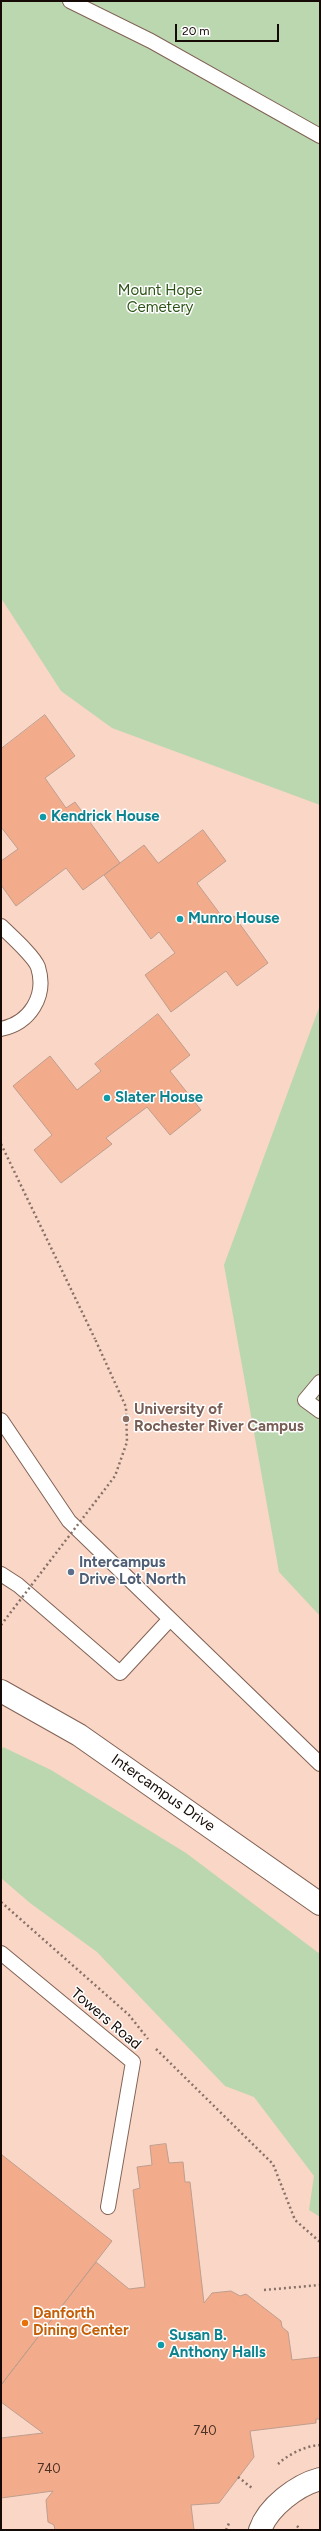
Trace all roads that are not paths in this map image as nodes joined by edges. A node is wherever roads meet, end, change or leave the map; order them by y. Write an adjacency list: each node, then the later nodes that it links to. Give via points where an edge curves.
1 (70, 1): 2 (lane, via 151,42)
2 (320, 136)
3 (1, 926): 4 (lane, via 38,966 40,991 32,1011 14,1026)
4 (1, 1029)
5 (320, 1382): 6 (lane, via 305,1400)
6 (320, 1411)
7 (1, 1420): 9 (lane, via 69,1521)
8 (1, 1574): 9 (lane, via 18,1585 120,1673)
9 (170, 1618): 11 (lane)
10 (1, 1691): 12 (street, Intercampus Drive, via 80,1735)
11 (320, 1764)
12 (320, 1904)
13 (1, 1953): 14 (lane, Towers Road, via 133,2062)
14 (108, 2207)
15 (320, 2479): 16 (street, via 312,2481 283,2499)
16 (260, 2530)

